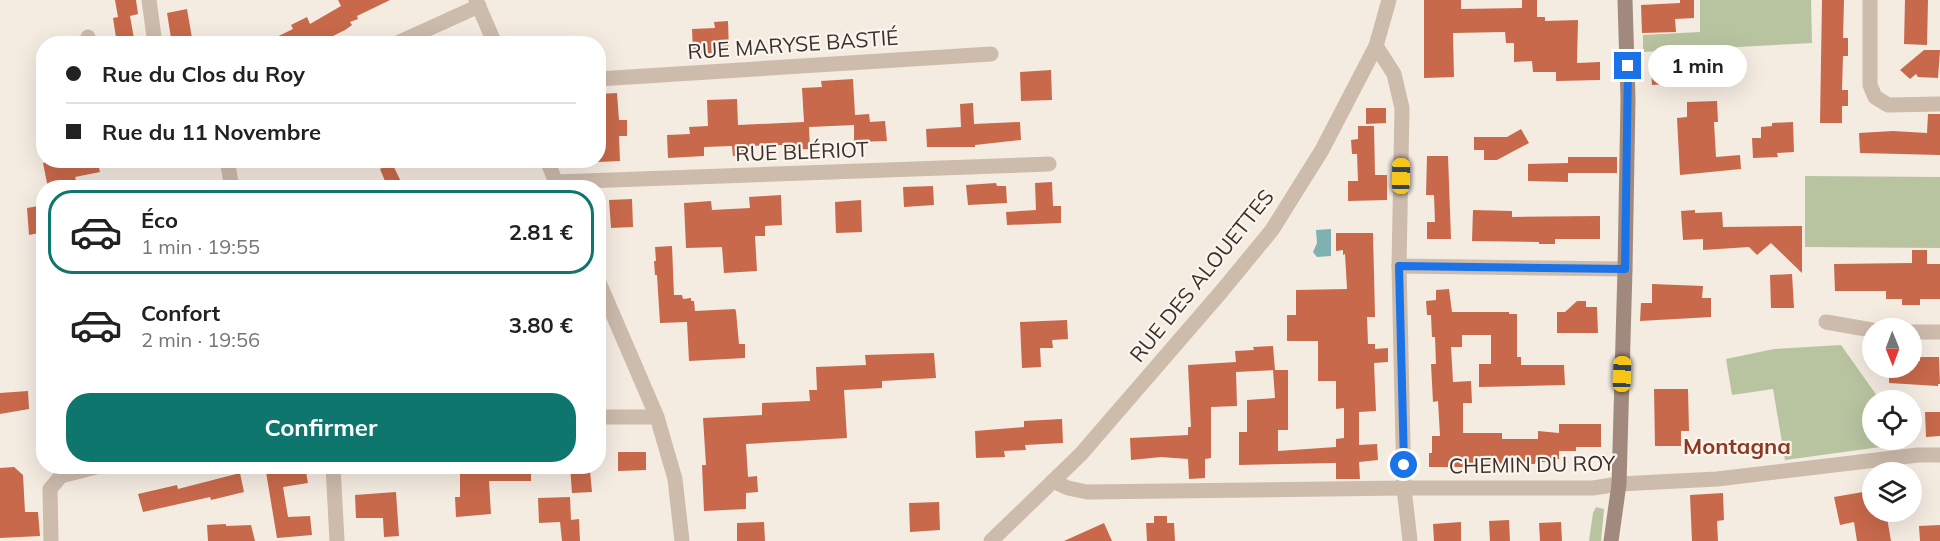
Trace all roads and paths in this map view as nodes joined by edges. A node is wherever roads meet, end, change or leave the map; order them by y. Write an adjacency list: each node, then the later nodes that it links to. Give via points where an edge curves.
1 (149, 0): 6 (street)
2 (1389, 0): 9 (street, RUE DES ALOUETTES)
3 (1625, 0): 16 (street)
4 (1870, 0): 12 (street, via 1870,85 1875,97 1888,105)
5 (478, 3): 7 (street); 8 (street)
6 (154, 36)
7 (411, 36)
8 (492, 36)
9 (1376, 46): 15 (street, via 1394,74 1402,108); 27 (street, RUE DES ALOUETTES, via 1322,150 1272,230 1081,454)
10 (991, 54): 11 (street, RUE MARYSE BASTIÉ)
11 (606, 78)
12 (1940, 104)
13 (1049, 164): 14 (street, RUE BLÉRIOT)
14 (606, 183)
15 (1399, 266): 16 (street); 29 (street)
16 (1625, 269): 28 (street)
17 (606, 299): 23 (street)
18 (1826, 322): 19 (street)
19 (1862, 328)
20 (1922, 332): 21 (street)
21 (1940, 332)
22 (606, 417): 23 (street)
23 (657, 417): 32 (street, via 675,479)
24 (1940, 455): 28 (street, CHEMIN DU ROY, via 1717,479)
25 (69, 474): 30 (street, via 61,476 50,489)
26 (333, 474): 31 (street)
27 (1053, 481): 29 (street, CHEMIN DU ROY, via 1087,492); 33 (street, RUE DES ALOUETTES)
28 (1619, 484): 29 (street, CHEMIN DU ROY, via 1593,488); 35 (street)
29 (1404, 488): 34 (street)
30 (51, 541)
31 (337, 541)
32 (682, 541)
33 (991, 541)
34 (1410, 541)
35 (1611, 541)

